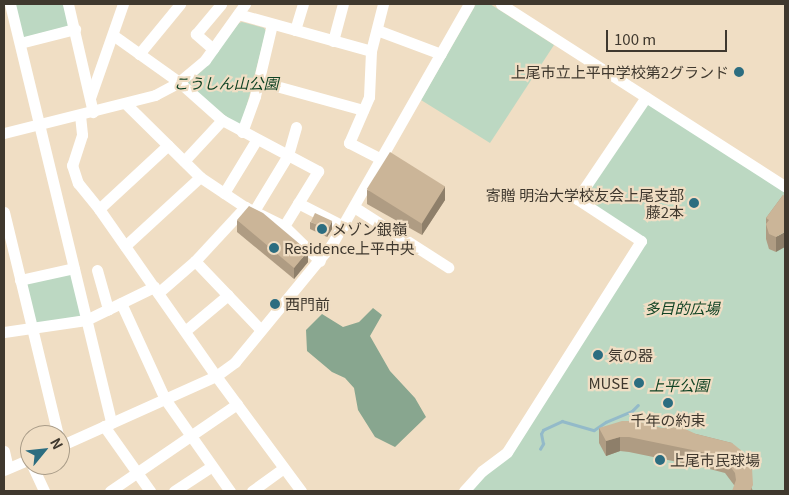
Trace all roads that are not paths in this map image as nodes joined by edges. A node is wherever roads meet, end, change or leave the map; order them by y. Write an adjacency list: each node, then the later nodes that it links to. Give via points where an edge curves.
1 (10, 4): 19 (street)
2 (68, 4): 14 (street)
3 (123, 4): 17 (street)
4 (180, 4): 22 (street)
5 (221, 4): 20 (street, via 196,34)
6 (245, 4): 12 (street)
7 (303, 4): 15 (street)
8 (343, 4): 18 (street)
9 (384, 4): 16 (street)
10 (469, 4): 23 (street)
11 (501, 4): 26 (street)
12 (238, 14): 13 (street); 20 (street)
13 (272, 24): 15 (street); 24 (street)
14 (75, 29): 19 (street); 27 (street)
15 (295, 30): 18 (street)
16 (377, 30): 21 (street); 23 (street)
17 (113, 35): 22 (street); 27 (street)
18 (333, 41): 21 (street)
19 (20, 43): 33 (street)
20 (213, 48): 25 (street)
21 (371, 51): 29 (street, via 368,97)
22 (139, 54): 25 (street)
23 (441, 54): 40 (street)
24 (258, 81): 29 (street); 35 (street)
25 (179, 82): 28 (street, via 155,95); 32 (street)
26 (646, 97): 43 (street); 89 (street, via 577,199 641,241 507,452 482,471)
27 (90, 98): 30 (street)
28 (126, 104): 30 (street); 38 (street)
29 (363, 110): 40 (street, via 349,143)
30 (93, 112): 31 (street)
31 (80, 115): 33 (street); 47 (street, via 82,135 72,166 78,183)
32 (222, 120): 35 (street); 41 (street)
33 (39, 125): 36 (street); 56 (street)
34 (296, 127): 39 (street)
35 (242, 132): 37 (street)
36 (4, 133)
37 (257, 139): 39 (street); 44 (street)
38 (168, 145): 41 (street); 47 (street)
39 (288, 155): 45 (street, via 318,171); 48 (street)
40 (381, 159): 46 (street)
41 (184, 160): 42 (street)
42 (200, 177): 44 (street); 52 (street)
43 (785, 186)
44 (224, 193): 48 (street)
45 (298, 203): 50 (street); 51 (street)
46 (354, 207): 51 (street); 55 (street)
47 (99, 209): 52 (street)
48 (250, 209): 50 (street); 54 (street)
49 (4, 212): 58 (street)
50 (284, 226): 53 (street)
51 (343, 226): 53 (street)
52 (125, 246): 59 (street)
53 (320, 260): 65 (street)
54 (195, 261): 59 (street); 60 (street)
55 (448, 267)
56 (74, 268): 58 (street); 63 (street)
57 (97, 270): 62 (street)
58 (20, 280): 64 (street)
59 (156, 290): 61 (street); 66 (street)
60 (228, 295): 65 (street); 66 (street)
61 (121, 303): 62 (street); 69 (street)
62 (108, 309): 63 (street)
63 (86, 320): 64 (street); 72 (street)
64 (32, 328): 67 (street); 71 (street)
65 (261, 330): 68 (street, via 235,362)
66 (185, 331): 68 (street)
67 (4, 332)
68 (216, 376): 69 (street); 70 (street)
69 (165, 399): 72 (street); 73 (street)
70 (237, 404): 73 (street); 78 (street)
71 (56, 425)
72 (108, 425): 74 (street); 80 (street)
73 (191, 436): 77 (street); 80 (street)
74 (70, 441)
75 (4, 451): 79 (street)
76 (20, 463): 79 (street)
77 (212, 466): 85 (street); 86 (street)
78 (284, 468): 87 (street); 88 (street)
79 (6, 469)
80 (137, 473): 83 (street); 84 (street)
81 (37, 475): 82 (street)
82 (44, 491)
83 (110, 491)
84 (150, 491)
85 (174, 491)
86 (230, 491)
87 (252, 491)
88 (301, 491)
89 (464, 491)

